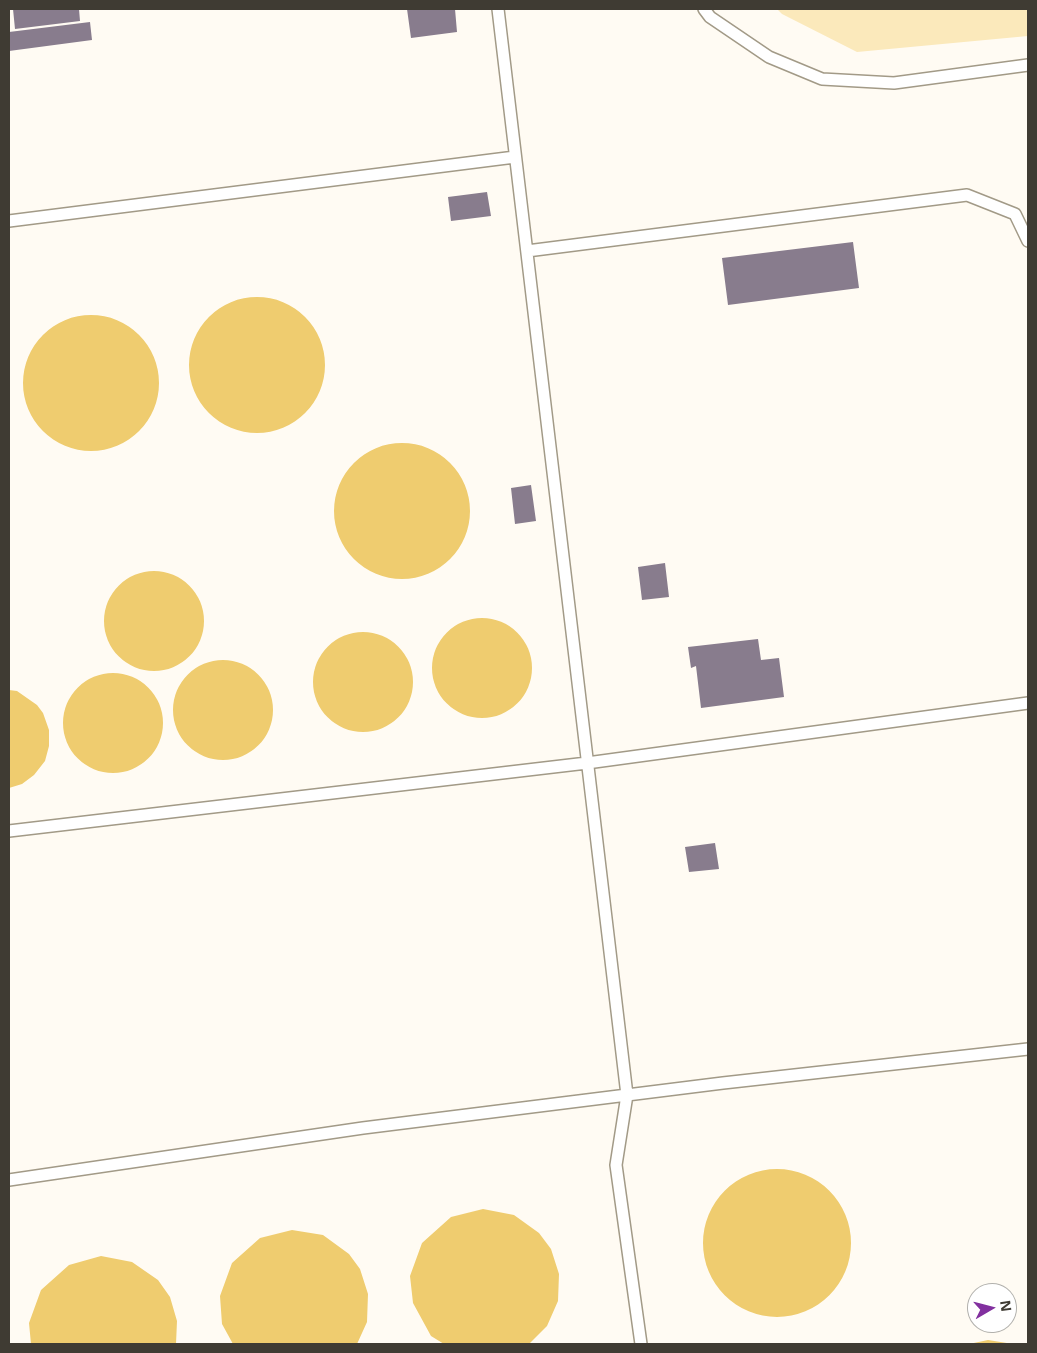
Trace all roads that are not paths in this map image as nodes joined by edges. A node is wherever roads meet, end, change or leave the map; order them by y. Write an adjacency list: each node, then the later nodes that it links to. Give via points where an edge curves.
1 (498, 9): 4 (lane)
2 (704, 9): 3 (lane, via 710,17 769,57 822,80 894,83)
3 (1028, 65)
4 (515, 157): 5 (lane); 7 (lane)
5 (9, 221)
6 (1028, 241): 7 (lane, via 1015,214 967,195)
7 (526, 251): 9 (lane)
8 (1028, 703): 9 (lane)
9 (588, 762): 10 (lane); 12 (lane)
10 (9, 831)
11 (1028, 1049): 12 (lane)
12 (627, 1095): 13 (lane, via 363,1128); 14 (lane, via 616,1165)
13 (9, 1180)
14 (640, 1344)

